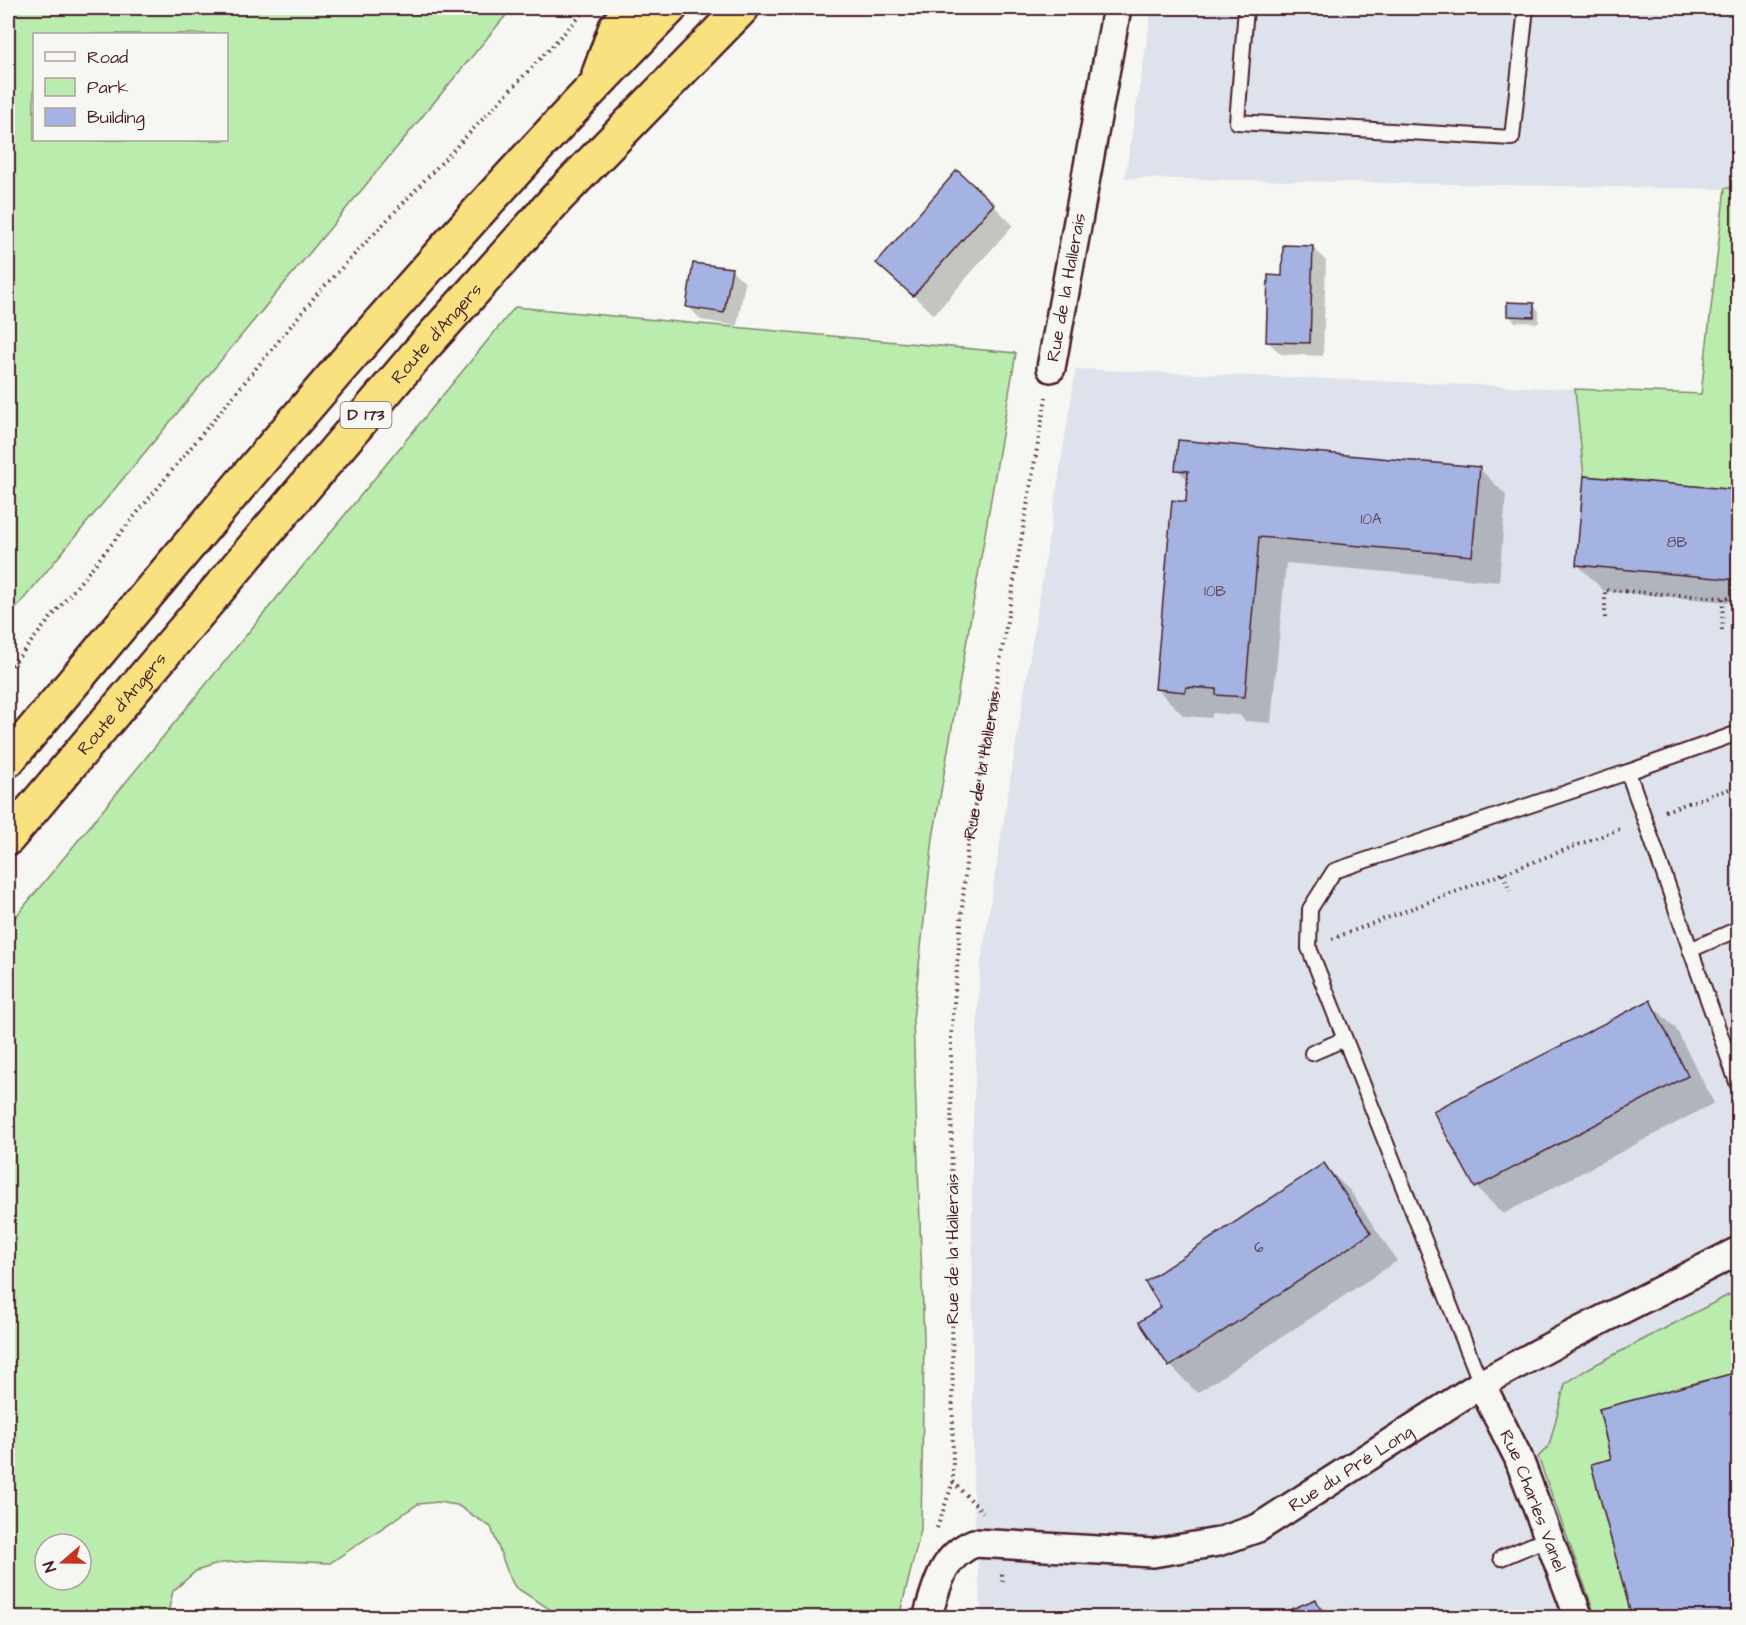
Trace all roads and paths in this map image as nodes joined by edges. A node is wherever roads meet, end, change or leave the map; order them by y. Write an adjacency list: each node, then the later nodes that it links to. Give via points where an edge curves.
1 (588, 8): 14 (path, via 318,293)
2 (634, 8): 8 (highway, via 616,27)
3 (670, 8): 8 (highway, D 173)
4 (742, 8): 20 (highway, Route d'Angers / D 173, via 557,198 418,353)
5 (1116, 8): 9 (street, Rue de la Hallerais)
6 (1246, 8): 7 (lane, via 1237,122 1512,138)
7 (1526, 8)
8 (595, 84): 16 (highway, D 173, via 412,287)
9 (1051, 368): 31 (path, Rue de la Hallerais, via 967,851 951,1038 953,1482)
10 (1723, 597): 11 (path); 12 (path, via 1605,590); 13 (path)
11 (1738, 598)
12 (1605, 618)
13 (1722, 630)
14 (8, 670)
15 (1738, 733): 17 (lane)
16 (8, 760)
17 (1628, 772): 19 (lane); 24 (lane, via 1334,871 1310,909)
18 (1738, 786): 19 (path)
19 (1644, 820): 21 (path); 25 (lane)
20 (8, 838)
21 (1503, 874): 22 (path); 24 (path)
22 (1510, 891)
23 (1738, 929): 25 (lane)
24 (1309, 948): 26 (lane)
25 (1690, 950): 28 (lane)
26 (1345, 1039): 27 (lane); 30 (lane)
27 (1312, 1053)
28 (1738, 1085)
29 (1738, 1251): 30 (street, Rue du Pré Long)
30 (1481, 1384): 32 (street, Rue Charles Vanel, via 1518,1457); 34 (street, Rue du Pré Long, via 1258,1528 1218,1542 1153,1554 974,1543 954,1554 941,1572)
31 (937, 1530)
32 (1550, 1538): 33 (lane); 35 (street, Rue Charles Vanel)
33 (1501, 1558)
34 (927, 1617)
35 (1579, 1617)

